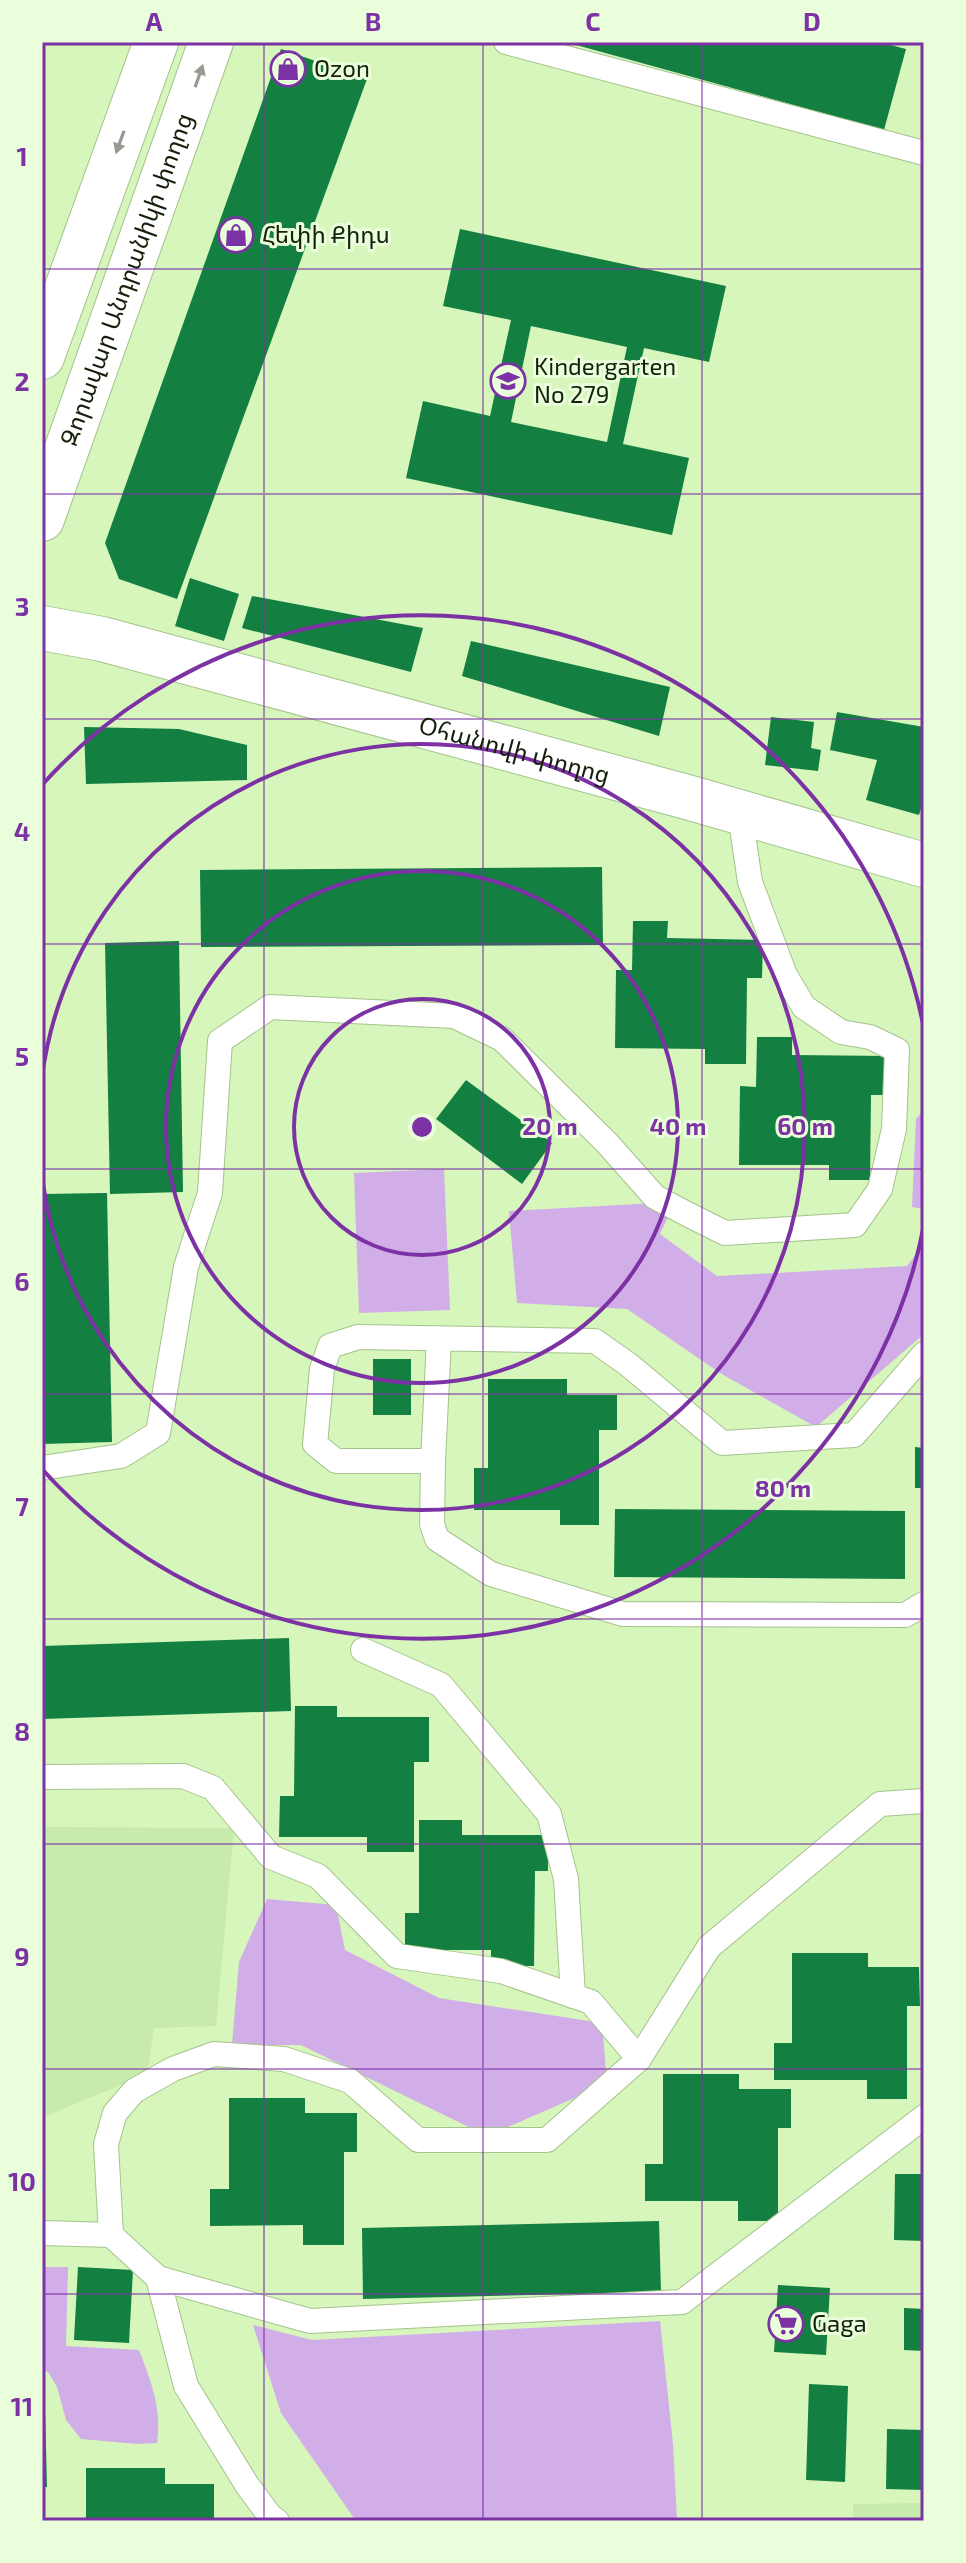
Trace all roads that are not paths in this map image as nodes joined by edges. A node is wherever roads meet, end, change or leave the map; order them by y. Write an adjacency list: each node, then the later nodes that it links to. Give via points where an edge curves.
1 (156, 42): 5 (street, one-way to 5)
2 (211, 42): 6 (street, Զորավար Անդրանիկի փողոց, one-way to 2)
3 (506, 42): 4 (lane)
4 (924, 153)
5 (42, 357)
6 (42, 519)
7 (42, 613): 9 (street, Օհանովի փողոց)
8 (42, 628): 9 (street, Օհանովի փողոց)
9 (102, 639): 10 (street, Օհանովի փողոց)
10 (740, 814): 11 (street, Օհանովի փողոց); 15 (lane, via 750,882 785,975 804,1007 841,1032 870,1037 897,1050 894,1129 880,1189 855,1225 725,1233 689,1215 655,1197 502,1039 454,1016 270,1007 220,1041 210,1193 186,1267 158,1433 121,1456)
11 (924, 865)
12 (439, 1339): 13 (lane, via 595,1341 722,1443 854,1435); 14 (lane); 14 (lane, via 358,1337 330,1346 322,1369 315,1444 336,1461)
13 (924, 1354)
14 (433, 1461): 16 (lane, via 432,1524 437,1539 491,1574 623,1614 905,1615)
15 (42, 1468)
16 (924, 1604)
17 (363, 1650): 20 (lane, via 441,1685 549,1814 566,1879)
18 (42, 1777): 20 (lane, via 183,1776 213,1788 271,1857 318,1876 397,1956 501,1971)
19 (924, 1801): 21 (lane, via 880,1804 709,1947)
20 (573, 1996): 21 (lane, via 591,2002)
21 (639, 2059): 24 (lane, via 547,2140 418,2140 350,2081 284,2059 214,2054 134,2091 115,2113 106,2144)
22 (924, 2117): 25 (lane, via 682,2302 310,2321)
23 (42, 2233): 24 (lane)
24 (111, 2235): 25 (lane)
25 (158, 2278): 26 (lane, via 186,2386 247,2485)
26 (277, 2521)

